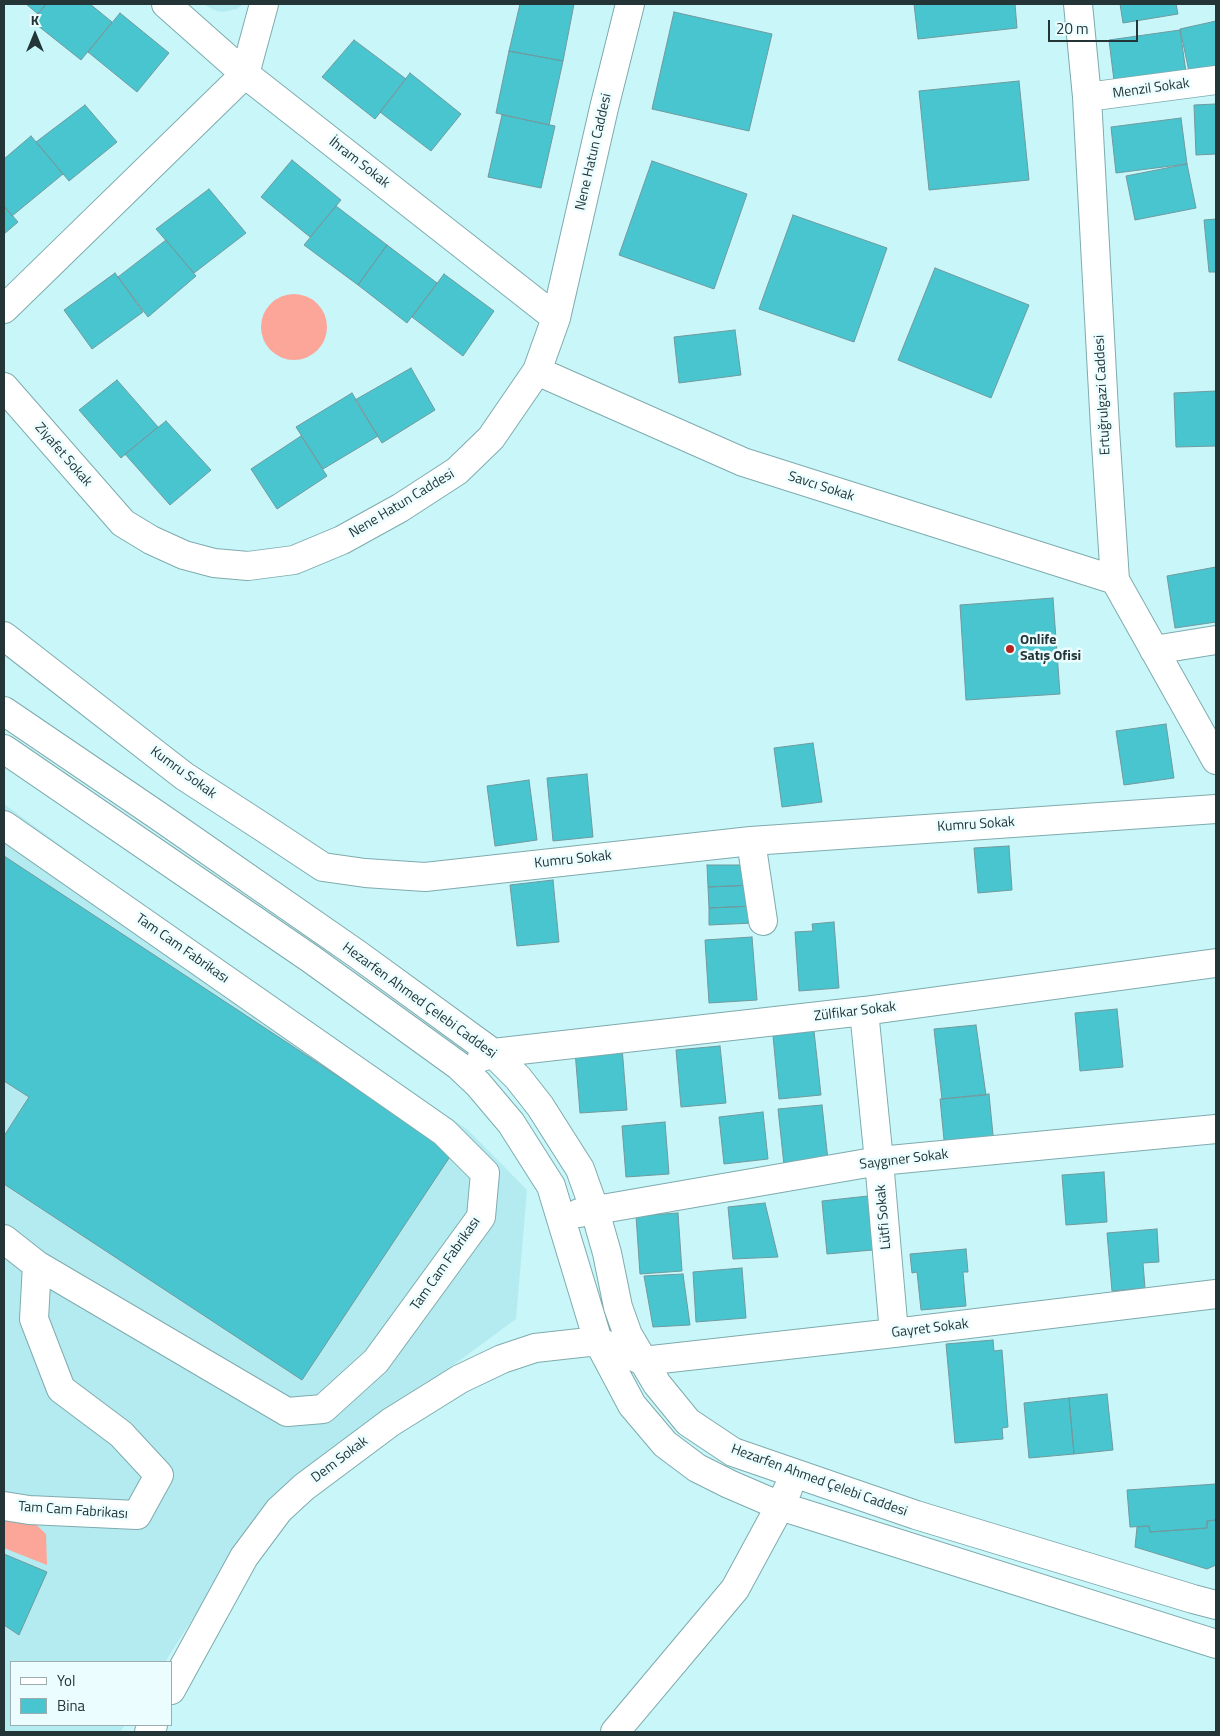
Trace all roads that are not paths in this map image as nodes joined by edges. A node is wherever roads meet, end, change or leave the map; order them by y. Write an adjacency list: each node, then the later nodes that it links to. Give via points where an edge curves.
1 (166, 4): 5 (street, İhram Sokak)
2 (264, 4): 5 (street)
3 (630, 4): 9 (street, Nene Hatun Caddesi)
4 (1078, 4): 7 (street, Ertuğrulgazi Caddesi)
5 (245, 74): 8 (street); 9 (street, İhram Sokak)
6 (1216, 80): 7 (street, Menzil Sokak)
7 (1087, 98): 13 (street, Ertuğrulgazi Caddesi)
8 (4, 309)
9 (556, 318): 10 (street, Nene Hatun Caddesi)
10 (537, 371): 12 (street, Nene Hatun Caddesi, via 491,438 457,470 400,508 342,540 294,560 248,566 214,562 184,555); 13 (street, Savcı Sokak, via 743,462)
11 (4, 387): 12 (street, Ziyafet Sokak)
12 (123, 523)
13 (1115, 580): 16 (street, Ertuğrulgazi Caddesi)
14 (4, 636): 22 (street, Kumru Sokak, via 184,776 323,867 425,877)
15 (1216, 640): 16 (street)
16 (1154, 650): 19 (street, Ertuğrulgazi Caddesi)
17 (4, 711): 26 (street, Hezarfen Ahmed Çelebi Caddesi, via 357,954)
18 (4, 749): 27 (street, Hezarfen Ahmed Çelebi Caddesi, via 311,959)
19 (1216, 760)
20 (1216, 809): 22 (street, Kumru Sokak)
21 (4, 825): 33 (street, Tam Cam Fabrikası, via 444,1132 485,1173 481,1217 376,1361 323,1409 287,1412)
22 (751, 840): 23 (street)
23 (763, 922)
24 (1216, 963): 25 (street, Zülfikar Sokak)
25 (864, 1012): 26 (street, Zülfikar Sokak); 29 (street, Lütfi Sokak)
26 (493, 1053): 27 (street, Zülfikar Sokak); 30 (street, Hezarfen Ahmed Çelebi Caddesi, via 540,1106 580,1169)
27 (459, 1066): 31 (street, Hezarfen Ahmed Çelebi Caddesi, via 511,1123 551,1186)
28 (1216, 1129): 29 (street, Saygıner Sokak)
29 (879, 1161): 30 (street, Saygıner Sokak); 35 (street, Lütfi Sokak)
30 (595, 1211): 31 (street, Saygıner Sokak); 37 (street, Hezarfen Ahmed Çelebi Caddesi, via 618,1307 628,1335)
31 (561, 1215): 36 (street, Hezarfen Ahmed Çelebi Caddesi)
32 (4, 1238): 33 (street, Tam Cam Fabrikası)
33 (37, 1265): 39 (street, Tam Cam Fabrikası, via 34,1319 61,1388 121,1434 159,1475 137,1515)
34 (1216, 1294): 35 (street, Gayret Sokak)
35 (894, 1333): 37 (street, Gayret Sokak)
36 (598, 1341): 37 (street); 40 (street, Hezarfen Ahmed Çelebi Caddesi, via 632,1405 665,1444 697,1468); 43 (street, Dem Sokak, via 535,1348 460,1379 391,1422 304,1487 279,1510 244,1558)
37 (643, 1361): 38 (street, Hezarfen Ahmed Çelebi Caddesi, via 688,1422 733,1452)
38 (794, 1474): 40 (street); 41 (street, Hezarfen Ahmed Çelebi Caddesi, via 916,1515)
39 (4, 1506)
40 (780, 1506): 42 (street, Hezarfen Ahmed Çelebi Caddesi); 44 (street, via 735,1589)
41 (1216, 1605)
42 (1216, 1644)
43 (172, 1688)
44 (615, 1732)

